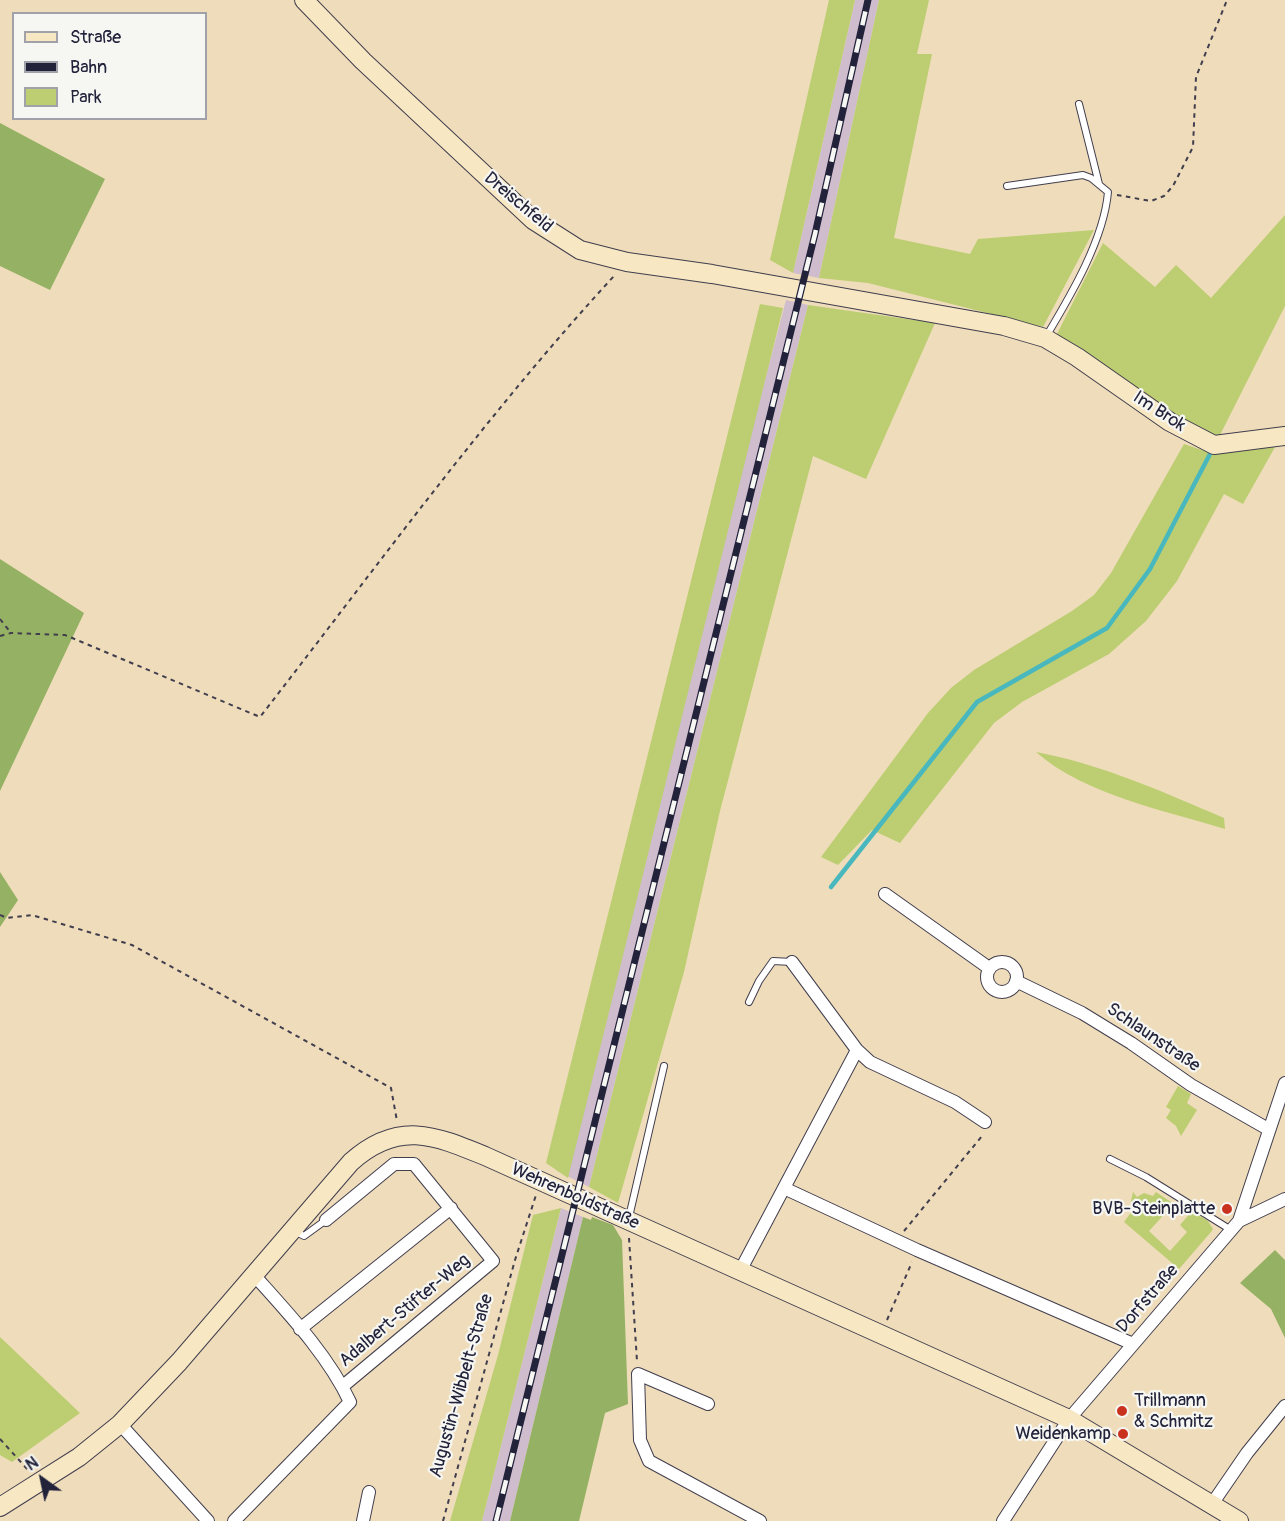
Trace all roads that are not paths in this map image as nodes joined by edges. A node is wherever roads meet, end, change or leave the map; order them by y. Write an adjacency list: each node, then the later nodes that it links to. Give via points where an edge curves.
1 (304, 0): 5 (street, Dreischfeld, via 363,61 533,220 580,250 627,262)
2 (1079, 104): 3 (lane)
3 (1100, 185): 4 (lane, via 1083,175); 6 (lane, via 1108,192 1107,207 1096,240)
4 (1007, 186)
5 (864, 301): 6 (street, Im Brok, via 1004,326)
6 (1045, 338): 7 (street, Im Brok, via 1170,422 1214,445)
7 (1285, 436)
8 (885, 894): 10 (street)
9 (792, 962): 12 (lane, via 773,961); 13 (street)
10 (989, 968): 11 (street, Schlaunstraße, via 998,962 1009,964); 11 (street, via 987,981 995,990 1008,991)
11 (1016, 981): 17 (street, Schlaunstraße, via 1082,1012 1191,1085)
12 (749, 1002)
13 (857, 1050): 16 (street, via 870,1062 955,1102); 19 (street)
14 (663, 1066): 23 (lane)
15 (1285, 1083): 17 (street, Dorfstraße)
16 (985, 1122)
17 (1268, 1129): 24 (street, Dorfstraße)
18 (1110, 1158): 24 (lane)
19 (786, 1189): 26 (street); 29 (street)
20 (1285, 1199): 24 (street)
21 (451, 1208): 22 (street, Adalbert-Stifter-Weg, via 414,1164 394,1164); 28 (street); 30 (street, Adalbert-Stifter-Weg, via 493,1261)
22 (326, 1220): 25 (lane, via 304,1236)
23 (628, 1220): 25 (street, Wehrenboldstraße, via 447,1140 412,1134 398,1136 362,1153); 26 (street, Wehrenboldstraße)
24 (1235, 1225): 29 (street, Dorfstraße)
25 (293, 1230): 27 (street, Wehrenboldstraße)
26 (741, 1271): 33 (street, Wehrenboldstraße)
27 (254, 1275): 28 (street); 34 (street, Wehrenboldstraße)
28 (300, 1329): 30 (street)
29 (1133, 1344): 33 (street, Dorfstraße)
30 (343, 1386): 39 (street, via 350,1402)
31 (708, 1404): 41 (street, via 638,1374 640,1440 649,1461)
32 (1285, 1406): 36 (street, via 1246,1453)
33 (1069, 1419): 36 (street, Wehrenboldstraße); 42 (street, Dorfstraße)
34 (120, 1424): 37 (street, Wehrenboldstraße); 38 (street)
35 (369, 1492): 40 (street)
36 (1212, 1504): 43 (street, Wehrenboldstraße)
37 (0, 1507)
38 (208, 1521)
39 (234, 1521)
40 (363, 1521)
41 (759, 1521)
42 (1003, 1521)
43 (1239, 1521)

